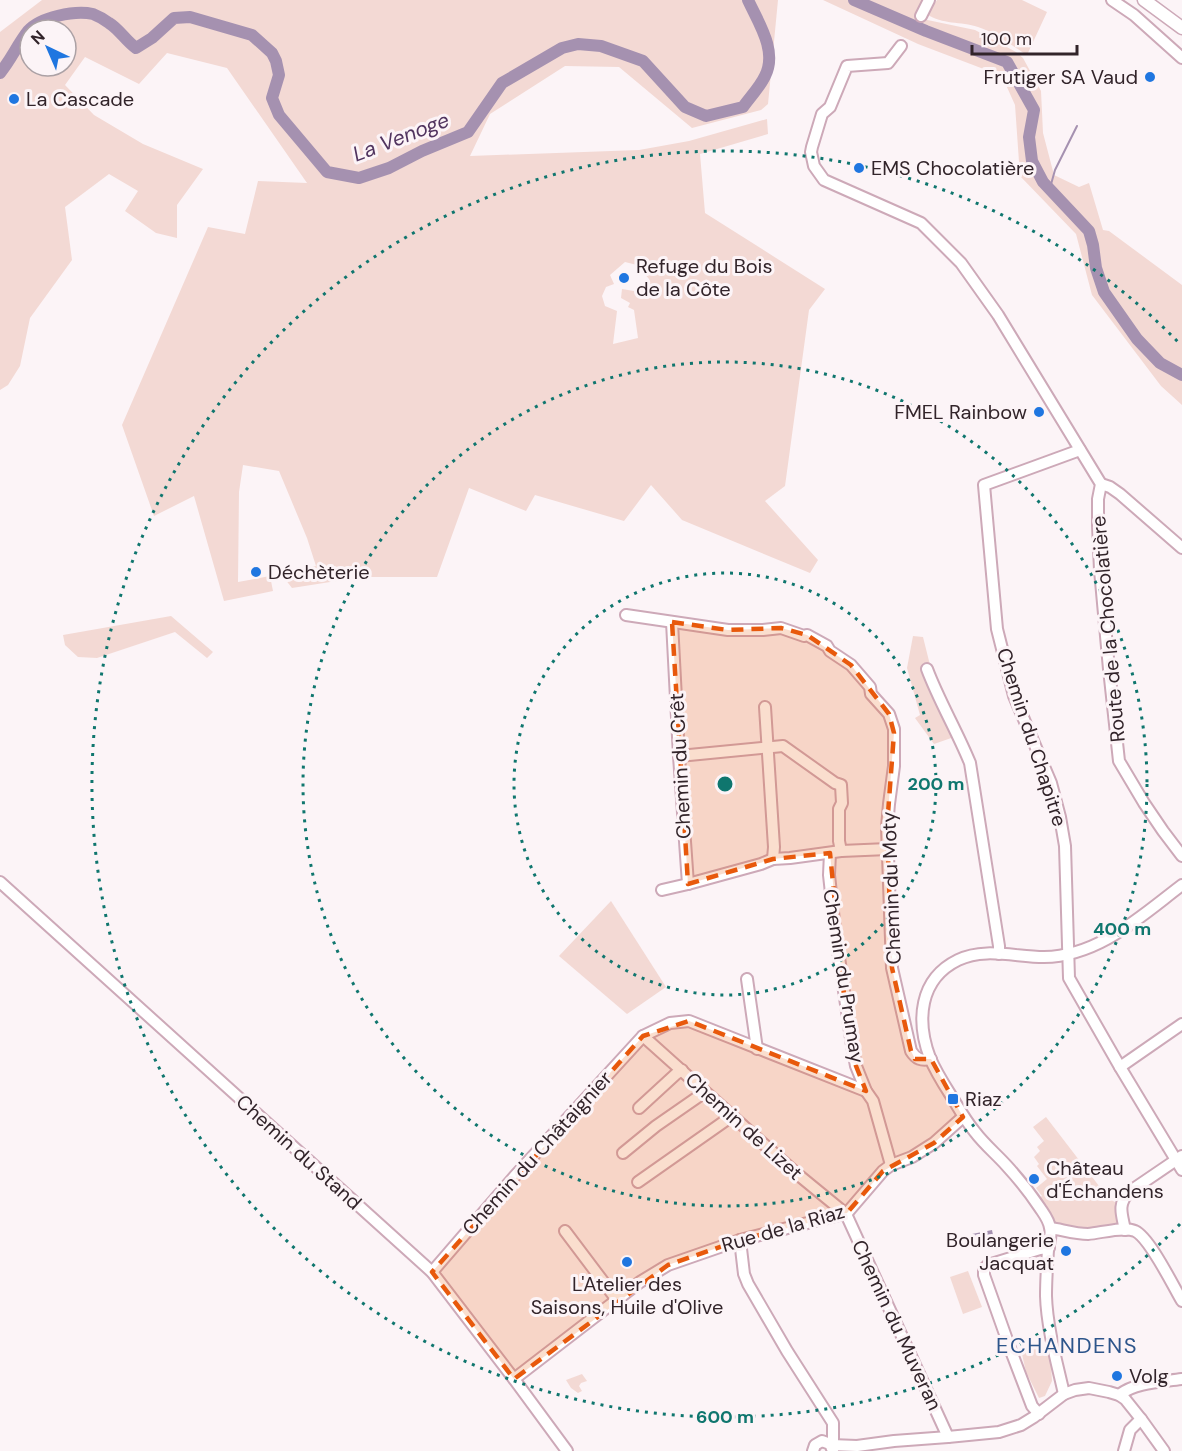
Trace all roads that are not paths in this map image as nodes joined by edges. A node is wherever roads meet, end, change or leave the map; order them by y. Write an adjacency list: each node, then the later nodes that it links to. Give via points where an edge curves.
1 (929, 0): 4 (street)
2 (1112, 0): 7 (street)
3 (1144, 0): 5 (main road)
4 (921, 16)
5 (1182, 28)
6 (900, 46): 8 (street, via 888,63 846,66 819,122 811,152 814,166 824,180 921,223 961,263 998,315)
7 (1182, 58)
8 (1080, 450): 9 (street); 26 (street, Chemin du Chapitre, via 984,485 998,629 1014,696 1051,783 1060,817 1065,846)
9 (1101, 484): 10 (street, via 1120,494); 19 (street, Route de la Chocolatière, via 1100,570 1119,761)
10 (1182, 548)
11 (626, 615): 12 (street, Chemin du Moty)
12 (672, 622): 16 (street, Chemin du Crêt); 17 (street, Chemin du Moty, via 728,630 781,628 807,635 851,665 889,714 894,729)
13 (927, 669): 25 (street, via 970,763)
14 (765, 707): 15 (street)
15 (767, 748): 16 (street); 18 (street, Chemin du Prumay, via 783,746 842,784); 20 (street)
16 (679, 756): 22 (street, Chemin du Crêt)
17 (888, 849): 18 (street); 31 (street, Chemin du Moty, via 892,968 911,1051 918,1059)
18 (836, 852): 20 (street); 34 (street, Chemin du Prumay, via 829,875 844,995 856,1066)
19 (1182, 856)
20 (773, 859): 22 (street)
21 (0, 882): 49 (street, Chemin du Stand)
22 (688, 884): 24 (street)
23 (1182, 885): 26 (street, via 1120,933)
24 (662, 890)
25 (999, 954): 26 (street); 31 (street, via 959,959 931,984 922,1016)
26 (1069, 954): 32 (street, Chemin du Chapitre, via 1069,978)
27 (747, 978): 30 (street)
28 (1182, 1024): 32 (street)
29 (644, 1036): 30 (street, via 670,1023 689,1021); 33 (street, Chemin de Lizet); 49 (street, Chemin du Châtaignier)
30 (757, 1049): 34 (street)
31 (931, 1059): 38 (street)
32 (1120, 1067): 40 (street, Chemin du Chapitre)
33 (682, 1070): 35 (street, Chemin de Lizet); 36 (street)
34 (866, 1091): 41 (street, Chemin du Prumay, via 873,1101)
35 (705, 1092): 37 (street, Chemin de Lizet); 39 (street)
36 (639, 1108)
37 (732, 1116): 42 (street); 43 (street, Chemin de Lizet)
38 (963, 1117): 41 (street, Rue de la Riaz, via 934,1143); 44 (street, via 1035,1200)
39 (623, 1153)
40 (1180, 1162): 45 (street, via 1123,1199)
41 (891, 1165): 43 (street, Rue de la Riaz)
42 (638, 1182)
43 (846, 1214): 47 (street, Rue de la Riaz); 58 (street, Chemin du Muveran)
44 (1051, 1228): 45 (street, via 1086,1234); 48 (street)
45 (1125, 1230): 51 (street, via 1135,1231 1157,1257)
46 (566, 1233): 50 (street)
47 (740, 1240): 50 (street, Rue de la Riaz, via 668,1265); 59 (street, via 748,1284 833,1423 833,1441)
48 (1048, 1248): 54 (street, via 1047,1304); 56 (street, via 984,1269 1011,1351 1032,1406)
49 (432, 1272): 52 (street, Chemin du Stand)
50 (617, 1300): 52 (street, Rue de la Riaz)
51 (1182, 1301)
52 (514, 1379): 61 (street, Chemin du Stand)
53 (1182, 1379): 55 (street, via 1137,1386)
54 (1064, 1394): 55 (street, via 1089,1388); 56 (street)
55 (1119, 1395): 57 (street)
56 (1039, 1414): 58 (street, via 999,1432)
57 (1141, 1419): 64 (street, via 1130,1430); 65 (street)
58 (948, 1437): 60 (street)
59 (825, 1446): 60 (street); 62 (street)
60 (857, 1446): 63 (street)
61 (567, 1451)
62 (803, 1451)
63 (844, 1451)
64 (1124, 1451)
65 (1164, 1451)

